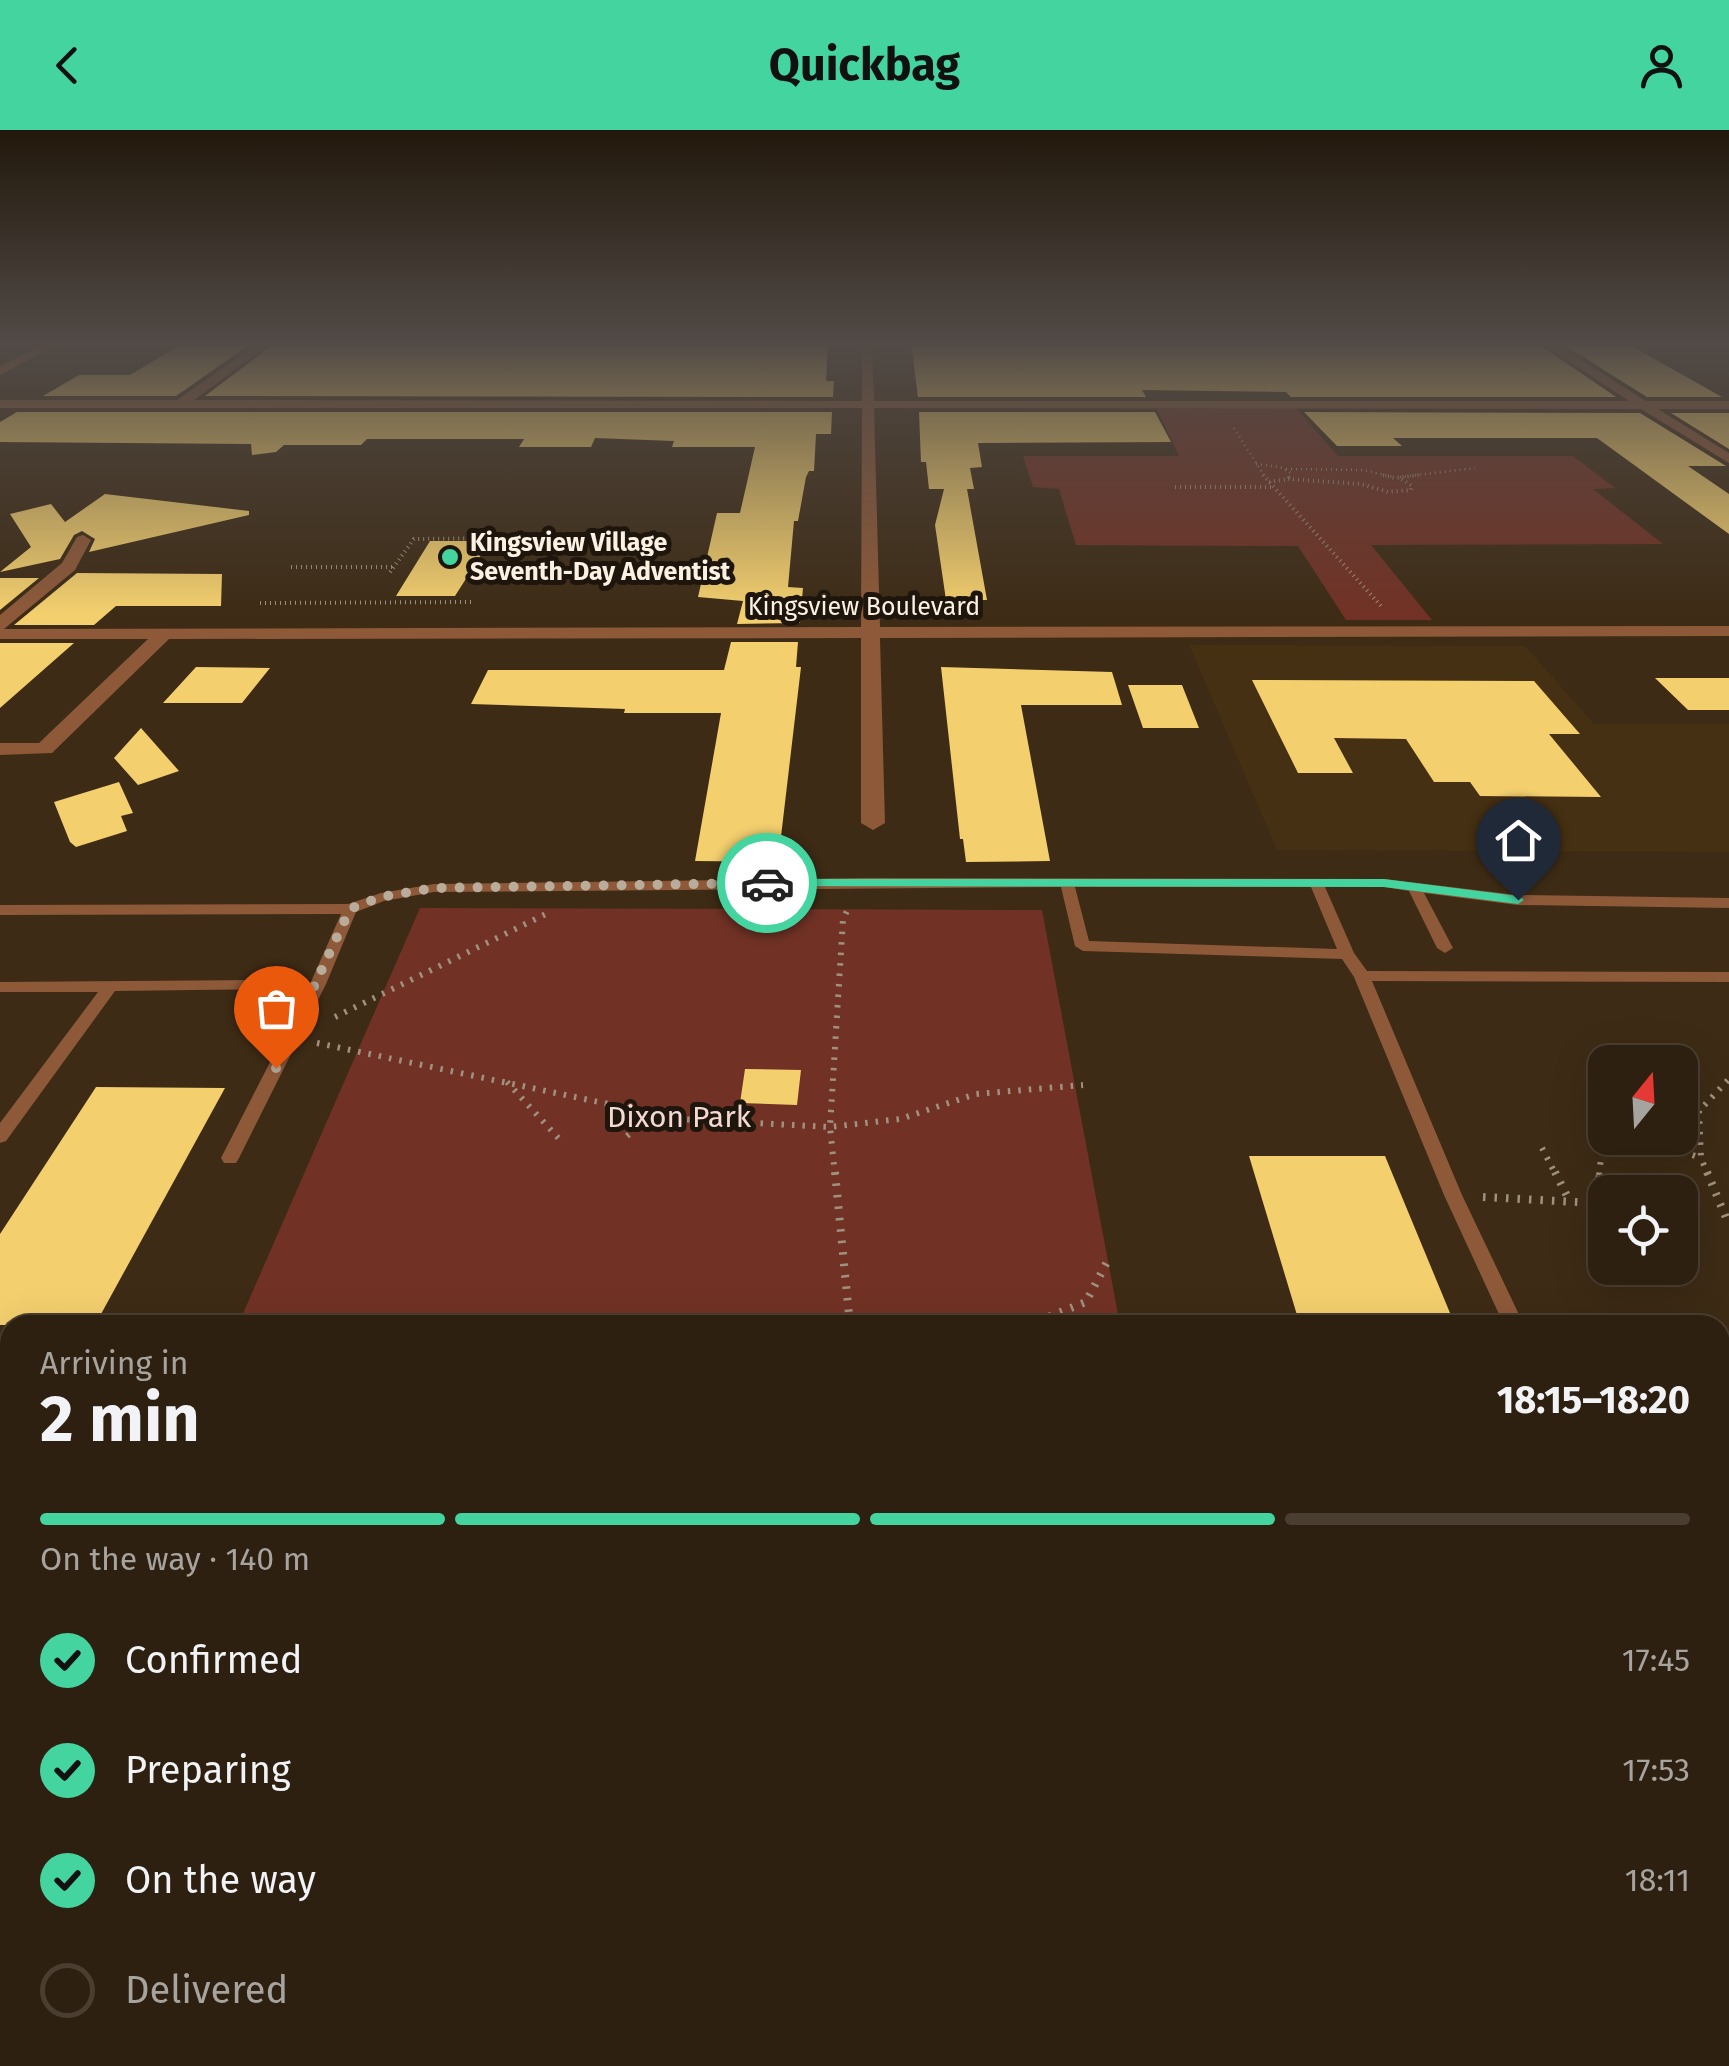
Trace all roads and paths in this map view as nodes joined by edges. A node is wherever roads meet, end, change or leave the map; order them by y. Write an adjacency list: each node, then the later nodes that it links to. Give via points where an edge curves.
1 (867, 433): 22 (street)
2 (1237, 433): 5 (path)
3 (1688, 433): 4 (street)
4 (1729, 459)
5 (1255, 464): 7 (path); 10 (path)
6 (1475, 468): 8 (path)
7 (1286, 469): 8 (path, via 1363,470); 9 (path)
8 (1400, 478): 9 (path, via 1410,490)
9 (1288, 479): 10 (path)
10 (1271, 484): 11 (path); 20 (path)
11 (1175, 487)
12 (509, 538): 14 (path, via 414,539 391,570)
13 (83, 540): 19 (street, via 70,566)
14 (291, 567)
15 (372, 596): 16 (path)
16 (368, 602): 17 (path); 18 (path)
17 (472, 602)
18 (260, 603)
19 (0, 624)
20 (1402, 630): 21 (street, Kingsview Boulevard); 22 (street, Kingsview Boulevard)
21 (1729, 631)
22 (871, 632): 24 (street, Kingsview Boulevard); 26 (street)
23 (0, 634): 24 (street, Kingsview Boulevard)
24 (162, 636): 25 (street, via 45,749)
25 (0, 749)
26 (873, 824)
27 (863, 882): 28 (lane); 30 (lane); 47 (path, via 843,919)
28 (1068, 882): 29 (lane); 36 (lane, via 1083,946)
29 (1316, 882): 31 (lane); 36 (lane)
30 (600, 886): 33 (lane, via 434,888); 42 (path)
31 (1414, 887): 32 (lane, via 1518,900); 35 (lane)
32 (1729, 903)
33 (350, 909): 34 (lane); 42 (lane)
34 (0, 910)
35 (1445, 948)
36 (1347, 954): 37 (lane)
37 (1362, 976): 38 (lane); 56 (lane)
38 (1729, 976)
39 (264, 985): 41 (lane)
40 (0, 986): 41 (lane)
41 (110, 986): 48 (lane)
42 (292, 1038): 44 (path); 54 (lane)
43 (1729, 1079): 55 (path, via 1699,1111)
44 (506, 1081): 46 (path); 50 (path)
45 (1083, 1085): 47 (path, via 976,1094 900,1119)
46 (653, 1114): 47 (path); 49 (path)
47 (830, 1127): 60 (path)
48 (0, 1136)
49 (627, 1136)
50 (561, 1141)
51 (1542, 1148): 57 (path)
52 (1601, 1155): 57 (path, via 1596,1203)
53 (1692, 1155): 55 (path)
54 (230, 1158)
55 (1701, 1158): 58 (path)
56 (1453, 1195): 57 (path); 62 (lane)
57 (1570, 1202)
58 (1729, 1225)
59 (1107, 1262): 61 (path, via 1086,1302)
60 (849, 1315)
61 (1053, 1315)
62 (1509, 1315)

